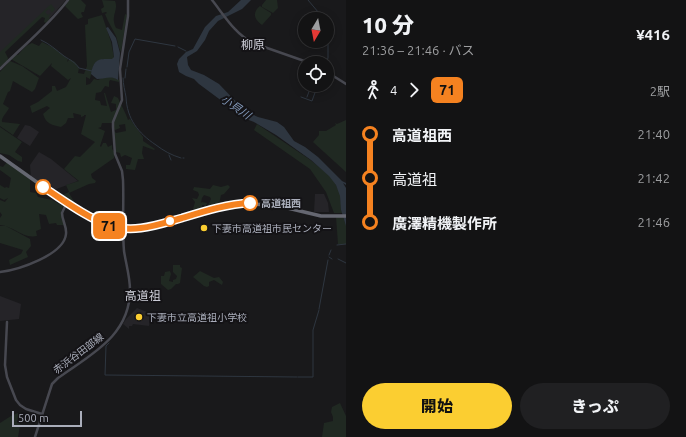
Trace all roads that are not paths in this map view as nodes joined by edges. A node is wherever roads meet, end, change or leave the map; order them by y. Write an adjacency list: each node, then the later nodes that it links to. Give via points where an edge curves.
1 (68, 0): 5 (main road)
2 (128, 0): 11 (main road, 赤浜谷田部線, via 120,69 122,100 112,127 115,154 123,178)
3 (213, 1): 4 (main road, via 241,35 252,43)
4 (298, 59)
5 (0, 69)
6 (334, 76): 7 (main road)
7 (346, 84)
8 (0, 155): 9 (highway)
9 (67, 202): 11 (highway, via 100,222); 12 (main road, via 62,213 66,235 60,247 31,264)
10 (346, 215): 11 (highway, via 317,214 272,204 236,204 145,228)
11 (124, 229): 14 (main road, 赤浜谷田部線, via 124,250 130,291 124,320 107,343 55,381 50,388)
12 (0, 272)
13 (7, 322): 14 (main road, via 7,377 20,405 26,410)
14 (42, 414): 15 (main road, 赤浜谷田部線)
15 (35, 437)

